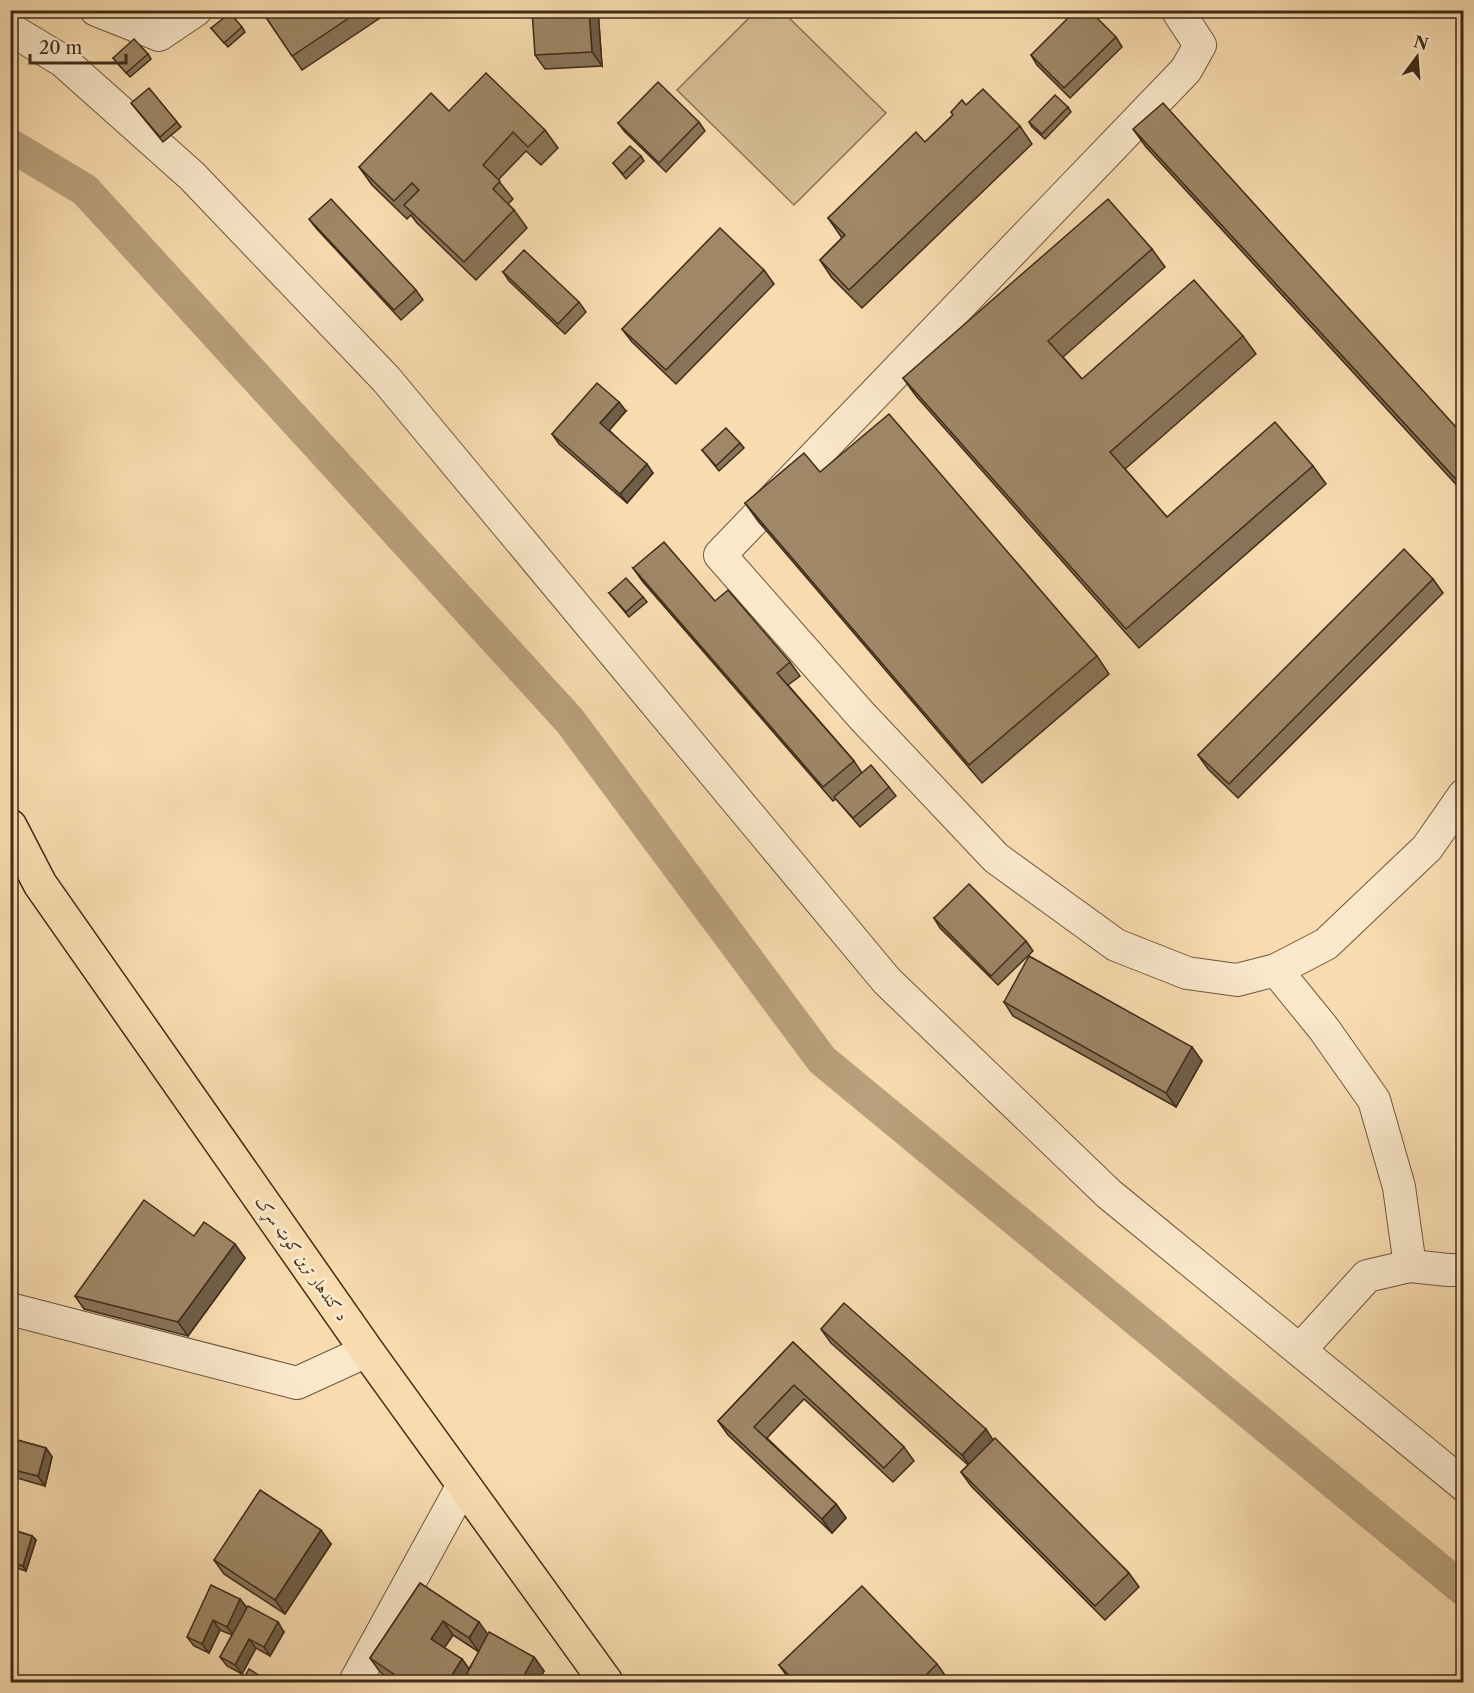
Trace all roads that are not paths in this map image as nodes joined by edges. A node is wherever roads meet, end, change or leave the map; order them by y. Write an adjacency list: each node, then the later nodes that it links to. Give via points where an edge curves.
1 (96, 10): 2 (street, via 159,35)
2 (196, 10)
3 (1179, 11): 7 (street, via 1200,45 1186,70 720,555 862,716 996,858 1116,945 1187,973 1238,980)
4 (10, 29): 11 (street, via 63,61 192,176 386,379 887,981 1109,1194)
5 (1464, 795): 7 (street, via 1427,848 1326,944)
6 (10, 826): 12 (main road, د کندهار ترين کوټ سړک, via 40,884)
7 (1276, 970): 8 (street, via 1374,1100 1399,1187)
8 (1410, 1266): 9 (street); 11 (street, via 1367,1276)
9 (1464, 1270)
10 (10, 1309): 12 (street, via 297,1383)
11 (1300, 1350): 14 (street)
12 (367, 1351): 13 (main road, د کندهار ترين کوټ سړک)
13 (464, 1485): 15 (street); 16 (main road, د کندهار ترين کوټ سړک)
14 (1464, 1485)
15 (355, 1683)
16 (606, 1683)

